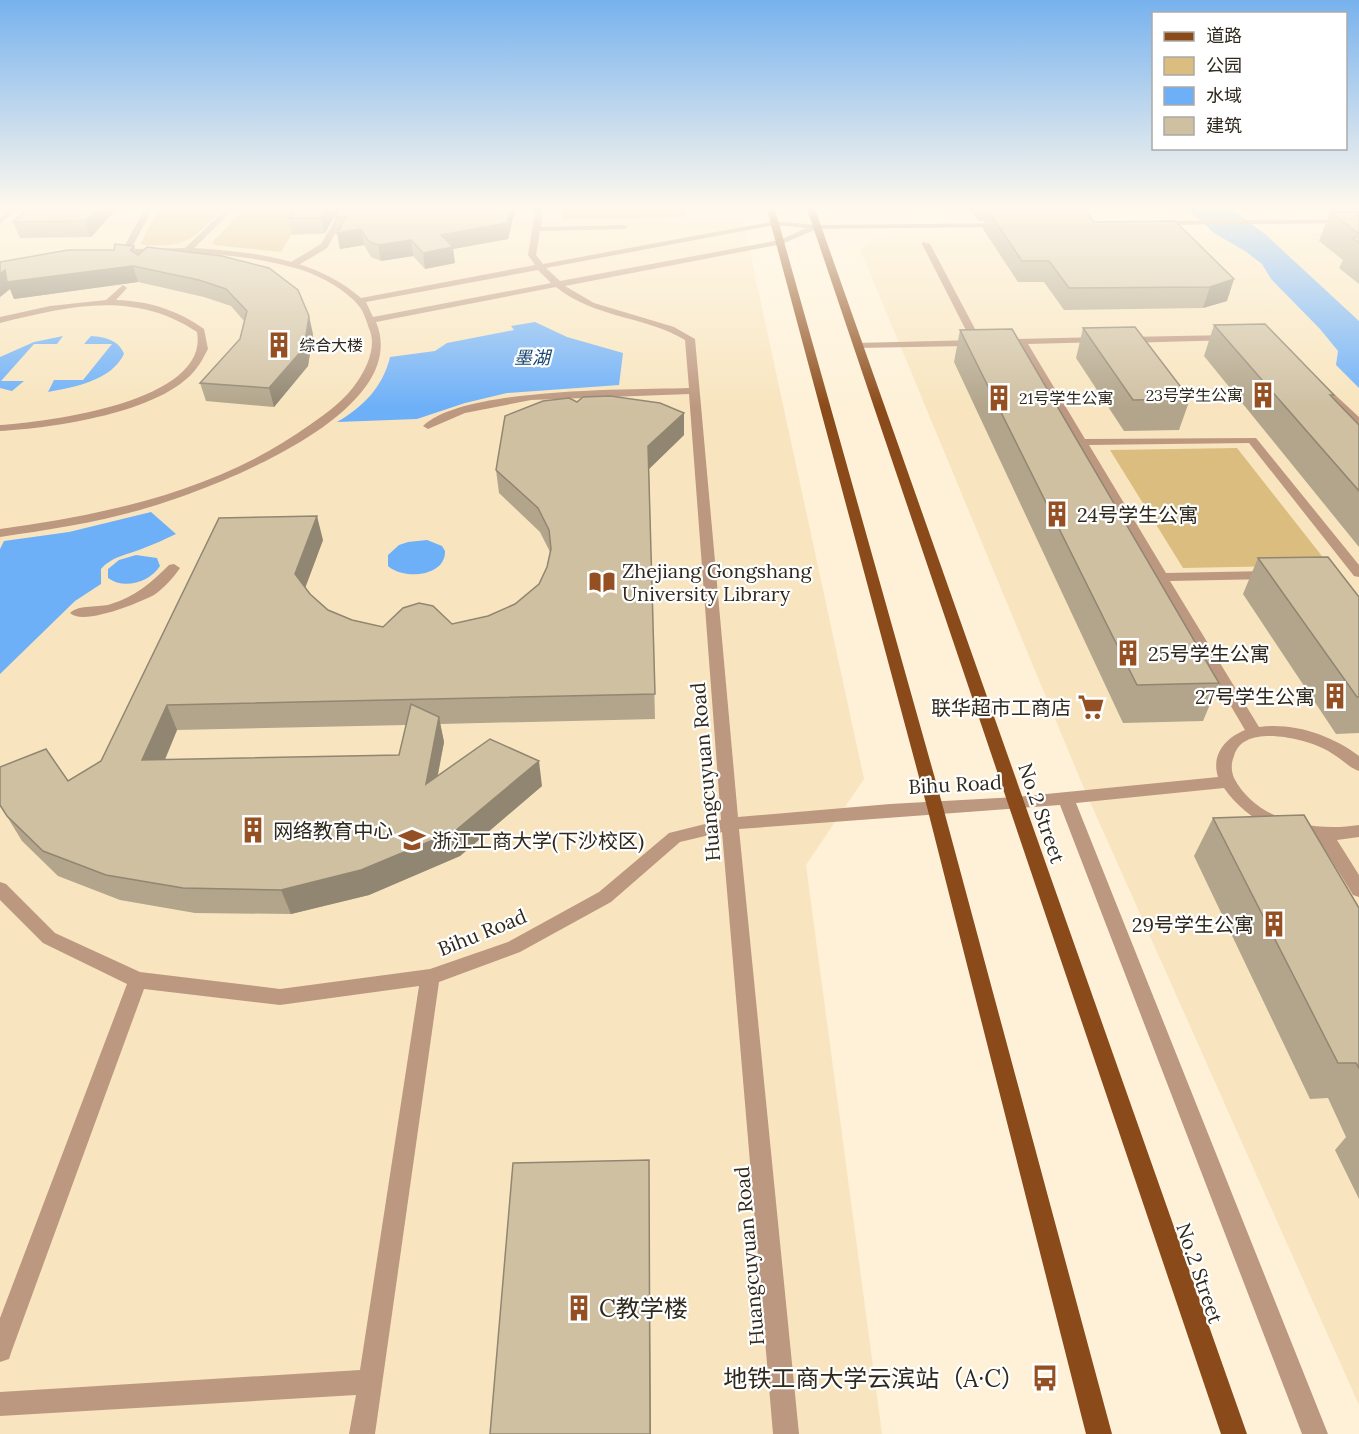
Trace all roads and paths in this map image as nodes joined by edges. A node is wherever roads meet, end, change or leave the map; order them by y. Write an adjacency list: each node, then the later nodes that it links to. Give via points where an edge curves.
1 (316, 273): 10 (street)
2 (513, 273): 10 (street)
3 (545, 273): 8 (street, Huangcuyuan Road)
4 (619, 273): 8 (street)
5 (790, 273): 38 (main road)
6 (833, 273): 17 (main road, No.2 Street)
7 (941, 273): 16 (street)
8 (556, 285): 12 (street); 19 (street, Huangcuyuan Road, via 602,310 676,330 690,339)
9 (123, 288): 11 (street)
10 (362, 300): 12 (street)
11 (107, 304): 13 (street, via 40,310); 24 (street, via 159,308 185,317 201,331 204,348 192,367 167,387 129,405 81,419 30,428)
12 (375, 319): 26 (street, via 378,346 366,377 338,410 291,443 228,476 150,504 62,525)
13 (0, 320)
14 (1240, 338): 15 (street)
15 (1021, 341): 16 (street); 25 (street)
16 (977, 342): 17 (street)
17 (858, 345): 37 (main road, No.2 Street)
18 (1312, 376): 22 (street)
19 (694, 392): 20 (street); 39 (street, Huangcuyuan Road)
20 (579, 394): 21 (street); 23 (street, via 498,402 462,411)
21 (577, 411)
22 (1359, 423)
23 (428, 426)
24 (0, 428)
25 (1082, 442): 29 (street, via 1252,440); 31 (street)
26 (0, 533)
27 (174, 568): 32 (street, via 151,591 114,608)
28 (1338, 573): 29 (street)
29 (1359, 573)
30 (1284, 575): 31 (street)
31 (1162, 577): 33 (street)
32 (77, 613)
33 (1254, 732): 34 (street, via 1300,734 1325,742); 35 (street, via 1237,739 1226,750 1223,765)
34 (1359, 765)
35 (1228, 782): 36 (street, Bihu Road); 41 (street, via 1241,800 1262,815 1287,828)
36 (1066, 798): 37 (street, Bihu Road); 53 (street)
37 (1016, 803): 38 (street, Bihu Road); 52 (main road, No.2 Street)
38 (935, 807): 39 (street, Bihu Road); 51 (main road)
39 (730, 824): 44 (street, Bihu Road, via 675,837 605,897 514,948); 50 (street, Huangcuyuan Road)
40 (1359, 831): 41 (street)
41 (1325, 835): 43 (street)
42 (0, 889): 45 (street, Bihu Road, via 49,938)
43 (1359, 890)
44 (430, 977): 45 (street, Bihu Road, via 280,997); 47 (street)
45 (138, 980): 46 (street)
46 (0, 1350)
47 (370, 1382): 48 (street); 49 (street)
48 (0, 1404)
49 (362, 1434)
50 (786, 1434)
51 (1099, 1434)
52 (1234, 1434)
53 (1315, 1434)

